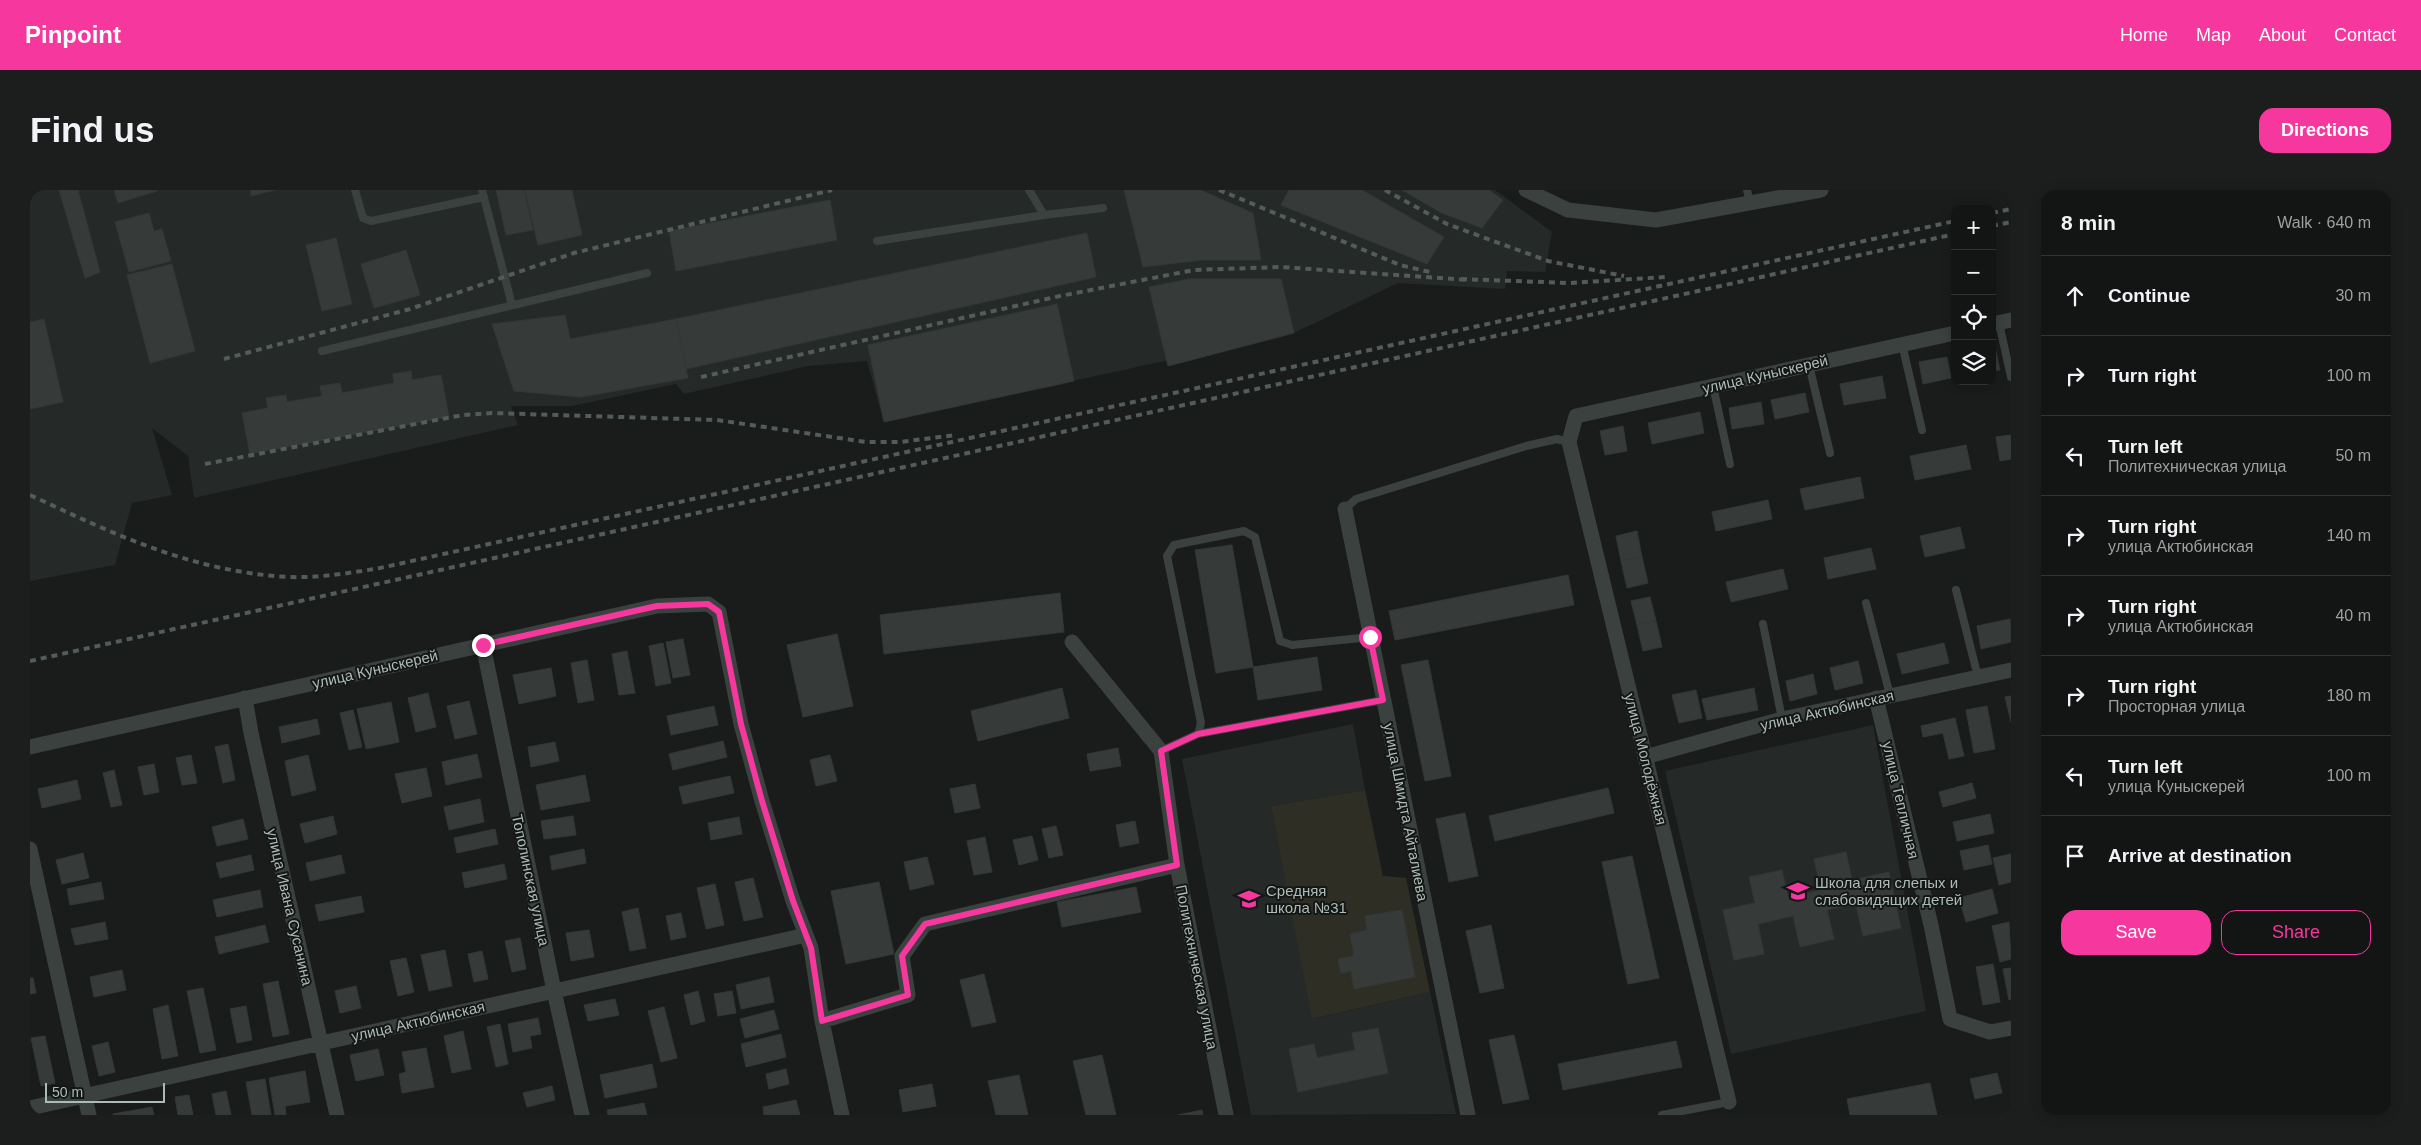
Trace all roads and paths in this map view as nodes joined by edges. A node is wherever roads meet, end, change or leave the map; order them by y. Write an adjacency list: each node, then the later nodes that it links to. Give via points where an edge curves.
1 (355, 190): 5 (lane, via 364,218 371,221)
2 (1029, 190): 8 (lane)
3 (1526, 190): 6 (street, via 1568,210 1656,220)
4 (1821, 190): 6 (street)
5 (483, 194): 11 (lane)
6 (1749, 197)
7 (1103, 208): 8 (lane)
8 (1044, 215): 9 (lane)
9 (877, 241)
10 (647, 273): 11 (lane)
11 (512, 305): 15 (lane)
12 (2001, 322): 17 (lane)
13 (1951, 333): 14 (street, улица Куныскерей)
14 (1902, 344): 16 (street, улица Куныскерей); 20 (lane)
15 (322, 350)
16 (1809, 365): 18 (street, улица Куныскерей); 22 (lane)
17 (2011, 377)
18 (1713, 386): 19 (street, улица Куныскерей); 23 (lane)
19 (1576, 416): 21 (street, улица Молодёжная)
20 (1922, 430)
21 (1569, 442): 24 (lane, via 1557,440 1526,446 1356,499); 40 (street, улица Молодёжная)
22 (1830, 453)
23 (1730, 464)
24 (1345, 510): 28 (street, улица Шмидта Айталиева)
25 (1956, 590): 32 (lane)
26 (1866, 603): 33 (lane)
27 (1763, 624): 36 (lane)
28 (1370, 637): 35 (street, улица Шмидта Айталиева); 37 (lane, via 1292,645 1280,641 1255,537 1251,533 1244,531 1174,545 1167,556 1201,723)
29 (1072, 642): 39 (street)
30 (483, 645): 34 (street, улица Куныскерей); 43 (street, улица Куныскерей, via 657,606 708,604 719,612 741,724 759,792); 44 (street, Тополинская улица)
31 (2011, 670): 32 (street, улица Актюбинская)
32 (1978, 676): 33 (street, улица Актюбинская)
33 (1883, 697): 36 (street, улица Актюбинская); 46 (street, улица Тепличная, via 1950,1019 1990,1032)
34 (245, 698): 38 (street, улица Куныскерей); 47 (street, улица Ивана Сусанина, via 250,733)
35 (1383, 700): 37 (lane); 57 (street, улица Шмидта Айталиева)
36 (1782, 719): 40 (street, улица Актюбинская)
37 (1198, 734): 39 (lane)
38 (30, 746)
39 (1161, 751): 42 (street, Политехническая улица)
40 (1645, 757): 49 (street, улица Молодёжная)
41 (30, 849): 48 (street)
42 (1177, 865): 45 (street, via 925,924 902,956 908,995); 56 (street, Политехническая улица)
43 (806, 935): 44 (street, улица Актюбинская); 45 (street, via 811,948)
44 (554, 991): 47 (street, улица Актюбинская); 54 (street, Тополинская улица)
45 (822, 1021): 55 (street)
46 (2011, 1028)
47 (321, 1043): 48 (street, улица Актюбинская); 53 (street, улица Ивана Сусанина)
48 (84, 1096): 50 (street, улица Актюбинская); 52 (street)
49 (1729, 1102): 51 (lane)
50 (30, 1108)
51 (1685, 1113): 58 (lane)
52 (89, 1115)
53 (337, 1115)
54 (582, 1115)
55 (842, 1115)
56 (1226, 1115)
57 (1468, 1115)
58 (1662, 1115)

